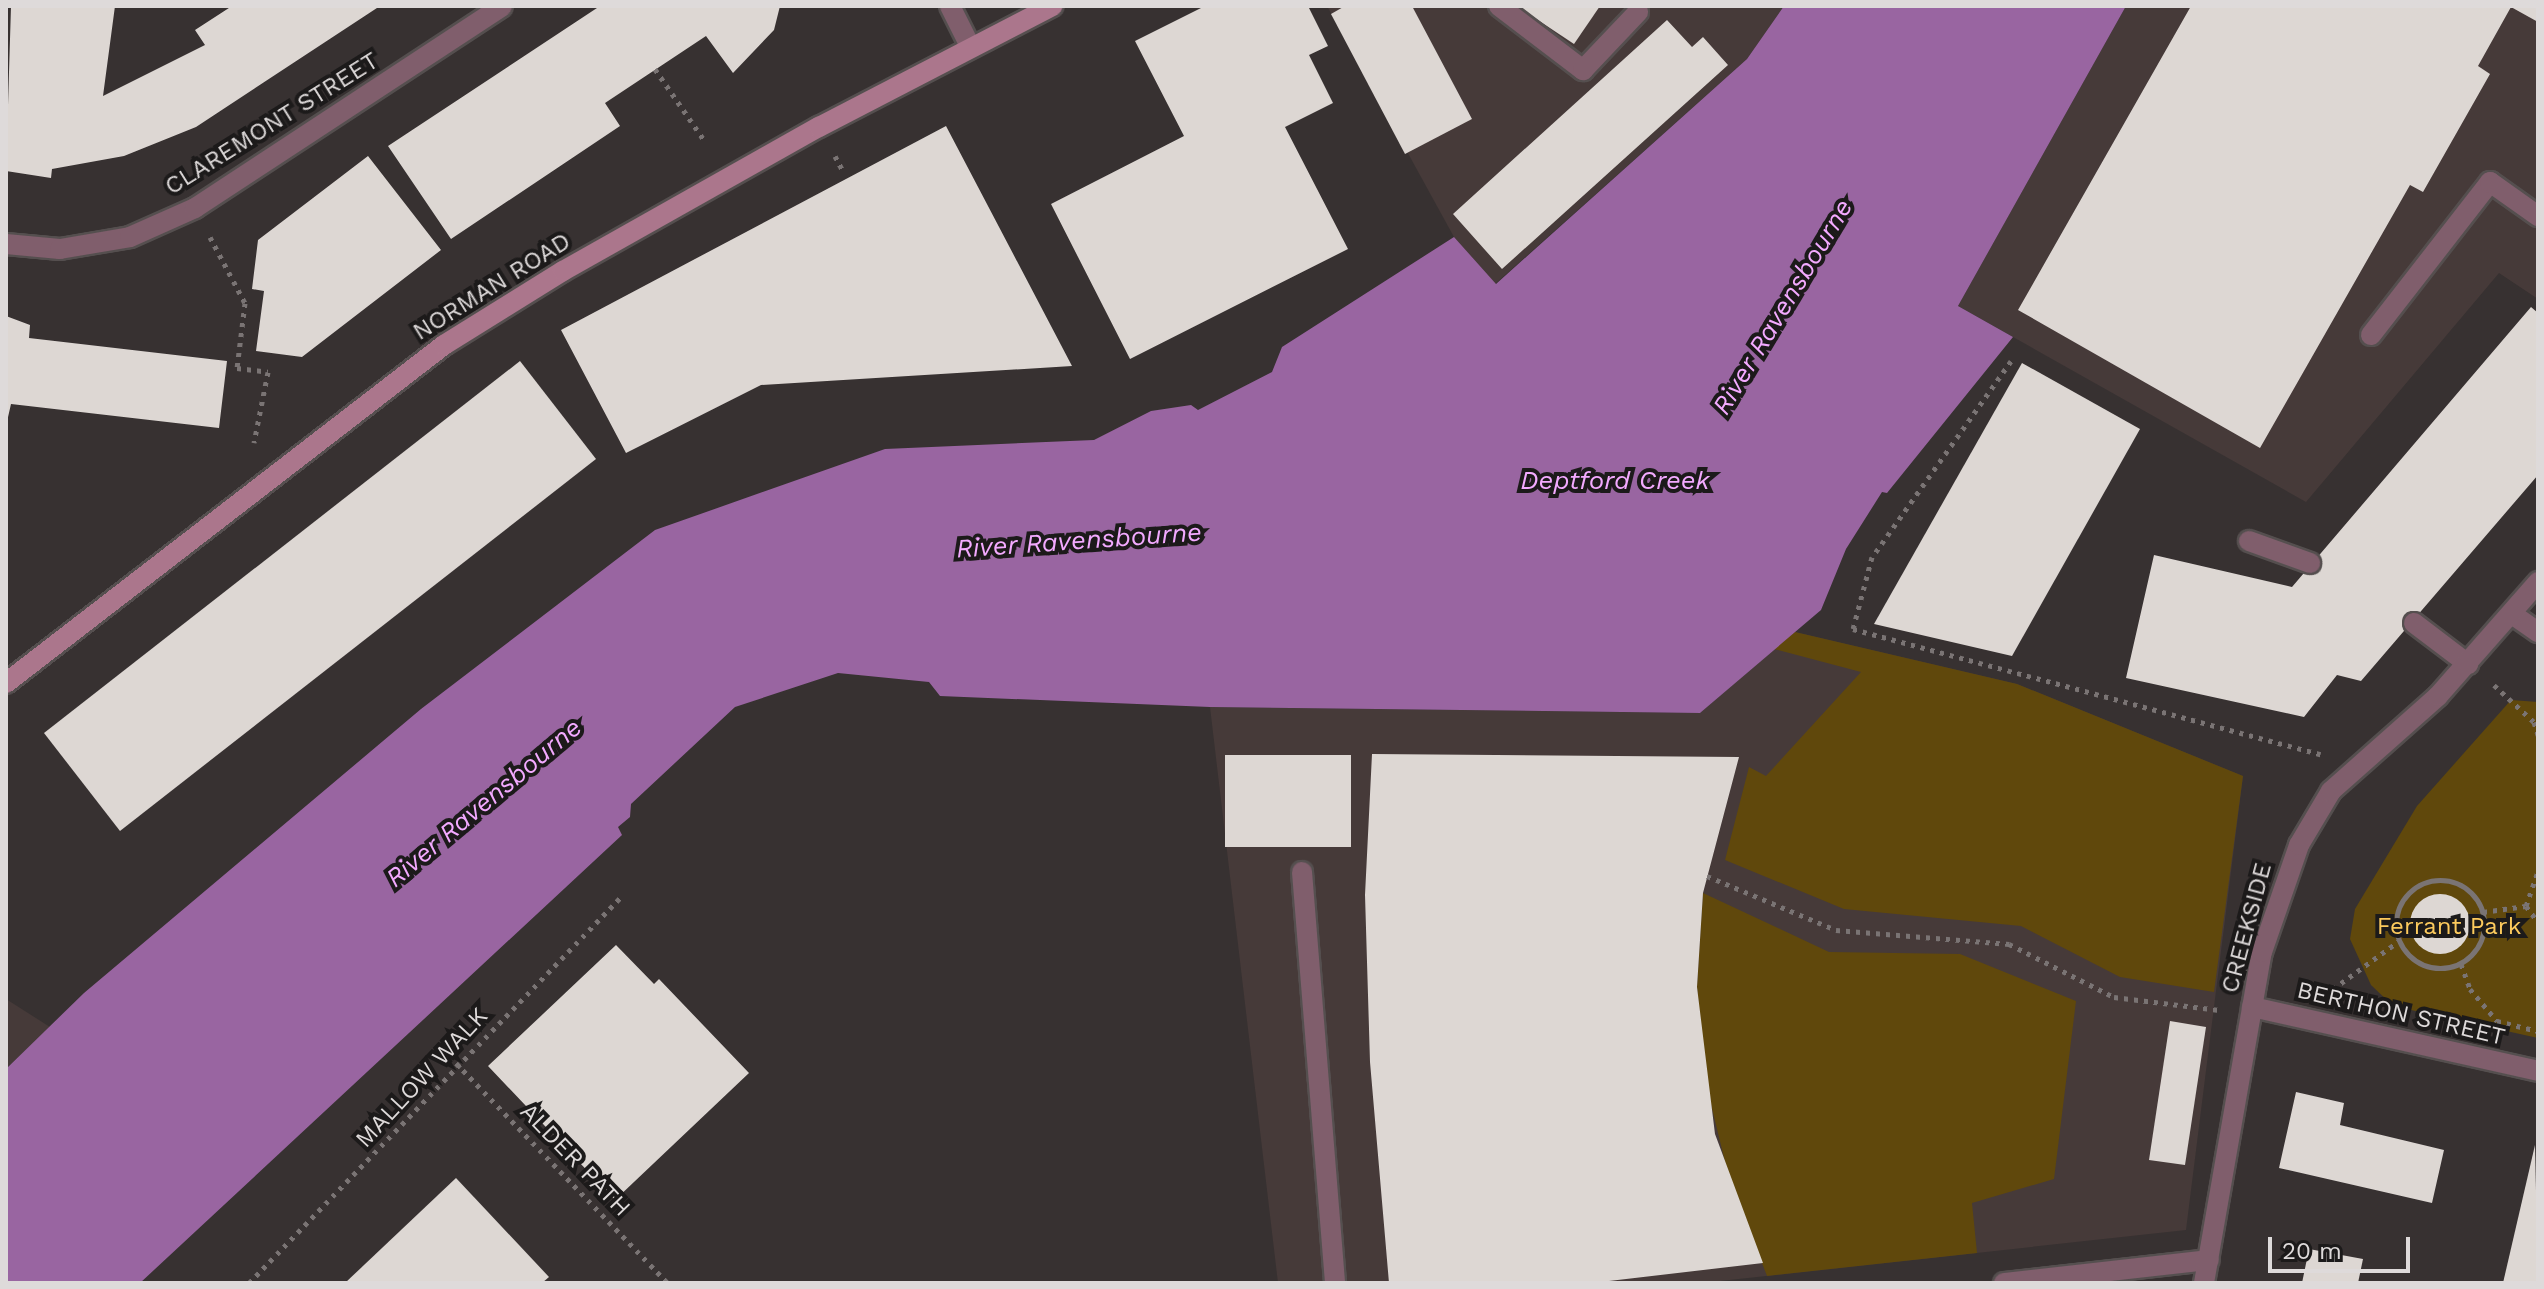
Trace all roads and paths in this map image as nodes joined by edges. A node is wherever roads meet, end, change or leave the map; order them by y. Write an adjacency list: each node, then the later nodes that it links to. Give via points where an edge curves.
1 (502, 6): 11 (street, CLAREMONT STREET)
2 (950, 6): 6 (street)
3 (1052, 6): 6 (main road, NORMAN ROAD)
4 (1499, 6): 5 (street, via 1583,70)
5 (1638, 12)
6 (970, 46): 24 (main road, NORMAN ROAD, via 563,271 444,345)
7 (655, 69): 8 (path)
8 (704, 140)
9 (834, 155): 10 (path)
10 (844, 173)
11 (195, 208): 13 (street, CLAREMONT STREET, via 130,237 60,249); 16 (path, via 245,303 237,368 268,372)
12 (2538, 216): 14 (street, via 2490,182)
13 (6, 244)
14 (2371, 335)
15 (2011, 361): 26 (path, via 1872,557 1853,629)
16 (254, 443)
17 (2249, 541): 18 (street)
18 (2310, 563)
19 (2538, 582): 20 (street, CREEKSIDE)
20 (2512, 614): 22 (street); 23 (street, CREEKSIDE)
21 (2414, 623): 23 (street)
22 (2538, 632)
23 (2468, 664): 25 (path, via 2534,722); 26 (street, CREEKSIDE, via 2409,725)
24 (6, 683)
25 (2538, 735)
26 (2357, 764): 37 (street, CREEKSIDE, via 2331,791 2299,845 2262,952)
27 (1302, 872): 44 (street)
28 (2538, 872): 31 (path)
29 (1707, 876): 37 (path, via 1836,930 2009,944 2114,997 2211,1012)
30 (622, 896): 39 (path, MALLOW WALK)
31 (2526, 906): 32 (path); 33 (path)
32 (2483, 912): 34 (path, via 2455,882 2426,882 2404,899 2396,926); 35 (path, via 2481,942)
33 (2538, 922)
34 (2399, 940): 35 (path, via 2406,953 2432,968); 36 (path)
35 (2461, 964): 38 (path, via 2470,989 2497,1021)
36 (2328, 992)
37 (2252, 1007): 40 (street, BERTHON STREET); 41 (street, CREEKSIDE)
38 (2538, 1031)
39 (456, 1063): 42 (path, MALLOW WALK, via 432,1098); 43 (path, ALDER PATH)
40 (2538, 1071)
41 (2209, 1260): 45 (street); 46 (street, CREEKSIDE)
42 (249, 1283)
43 (668, 1283)
44 (1335, 1283)
45 (2004, 1283)
46 (2204, 1283)

